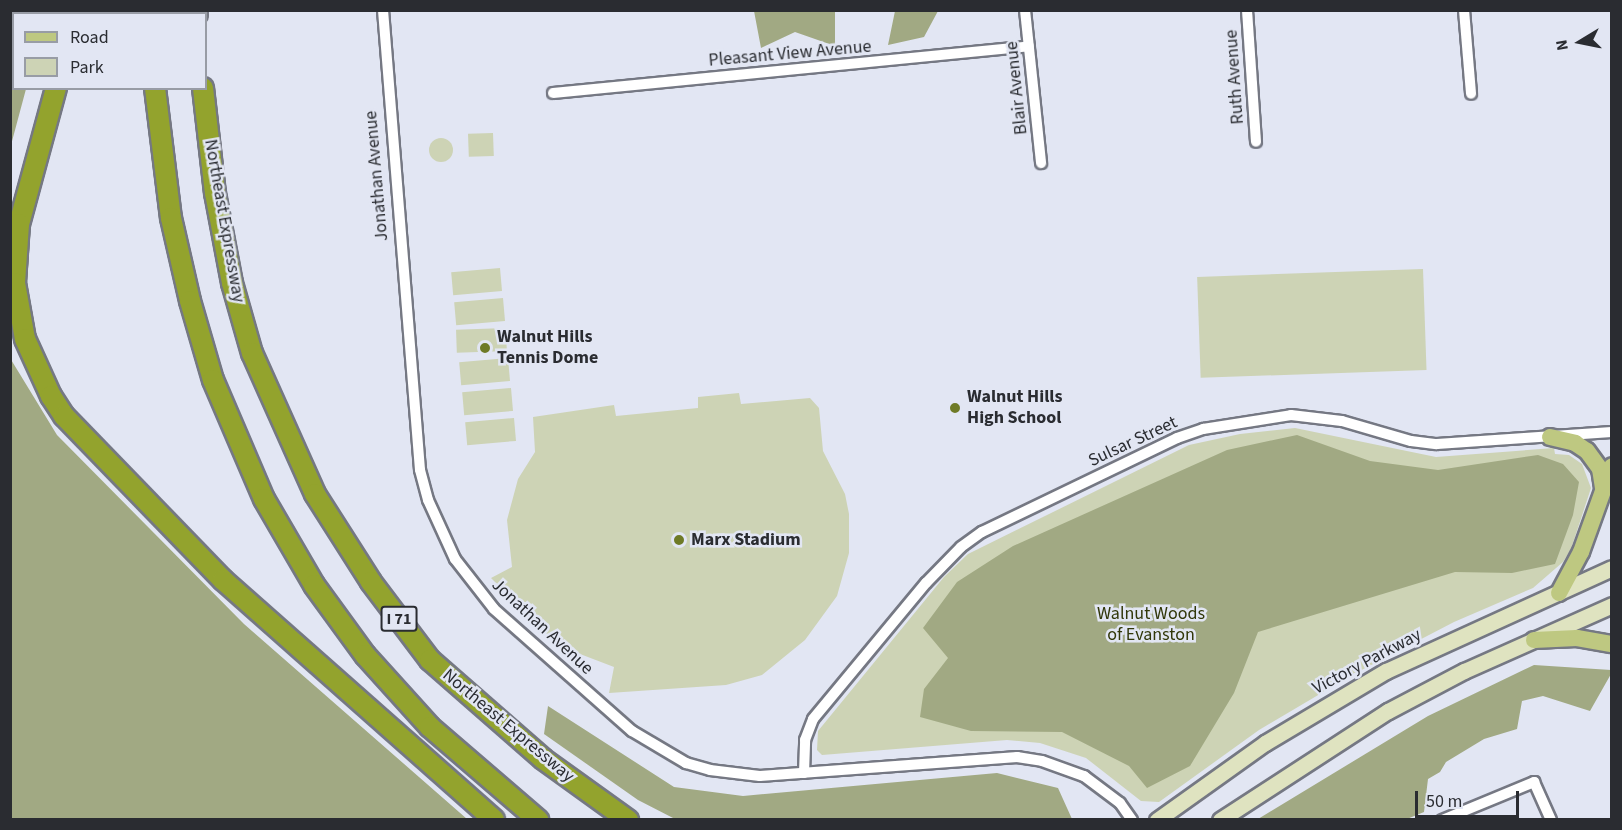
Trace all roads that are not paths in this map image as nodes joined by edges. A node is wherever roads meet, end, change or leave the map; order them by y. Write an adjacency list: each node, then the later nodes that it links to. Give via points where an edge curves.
1 (383, 10): 22 (street, Jonathan Avenue, via 415,438 428,500 455,559 494,609 632,731 663,752 735,775)
2 (1025, 10): 5 (street, Blair Avenue)
3 (1247, 10): 11 (street, Ruth Avenue)
4 (1464, 10): 10 (street)
5 (1029, 46): 9 (street, Pleasant View Avenue); 12 (street, Blair Avenue)
6 (55, 90): 23 (highway, via 27,184 15,265 16,298 25,339 51,396 64,416 223,580)
7 (155, 90): 24 (highway, I 71, via 171,218 190,302 213,380 264,499 314,585 365,655 430,727)
8 (203, 90): 25 (highway, Northeast Expressway / I 71, via 214,193 232,283 252,353 315,494 371,582 430,660 543,759)
9 (553, 93)
10 (1470, 94)
11 (1256, 142)
12 (1041, 163)
13 (1611, 432): 14 (street, Sulsar Street)
14 (1550, 437): 16 (main road, via 1575,443 1587,452 1600,469); 22 (street, Sulsar Street, via 1437,444 1411,441 1342,421 1291,415 1203,429 1177,438 982,532 961,547 926,583 813,719 806,740)
15 (1611, 466): 16 (main road)
16 (1603, 490): 18 (main road, via 1581,552)
17 (1611, 568): 18 (street, Victory Parkway)
18 (1559, 592): 27 (street, Victory Parkway, via 1397,666 1330,702)
19 (1611, 605): 20 (street)
20 (1534, 640): 21 (main road, via 1577,638); 28 (street, via 1388,711)
21 (1611, 644)
22 (804, 773): 26 (street, Jonathan Avenue, via 998,758 1042,760 1101,786)
23 (494, 819)
24 (538, 819)
25 (628, 819)
26 (1132, 819)
27 (1157, 819)
28 (1220, 819)
29 (1442, 819): 30 (street, via 1534,782)
30 (1551, 819)

